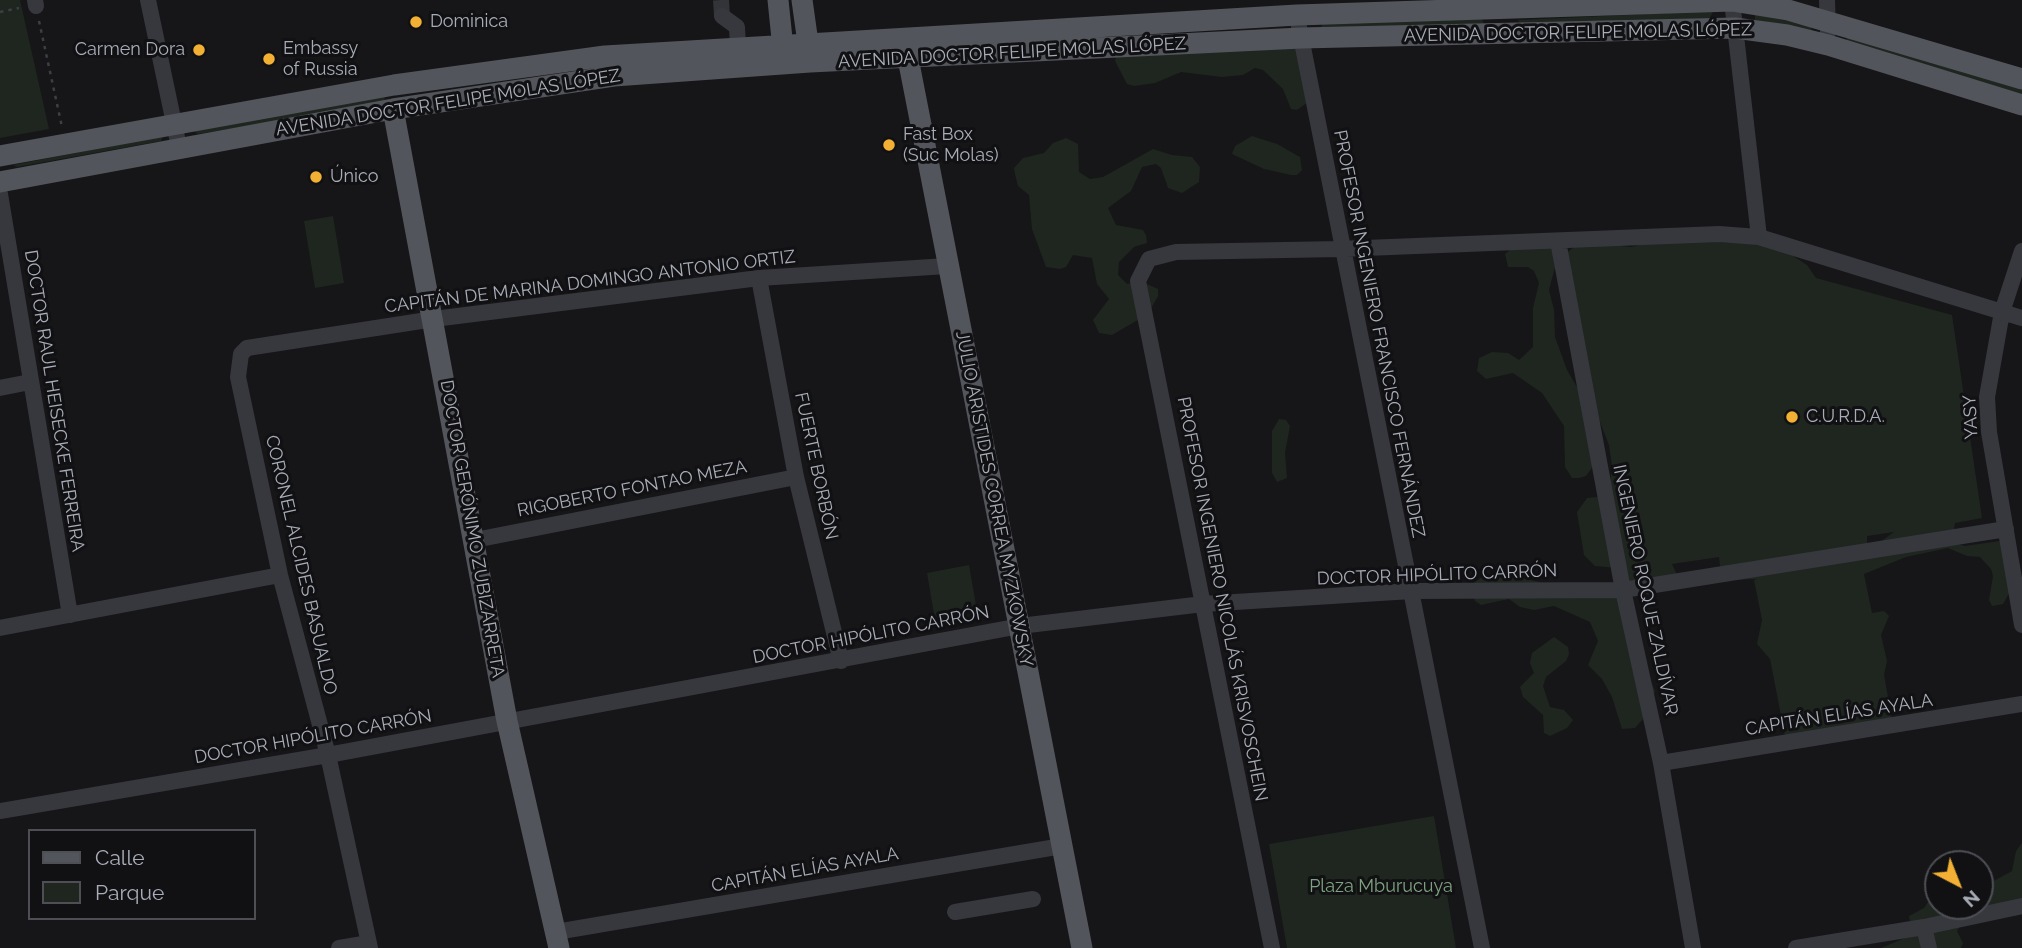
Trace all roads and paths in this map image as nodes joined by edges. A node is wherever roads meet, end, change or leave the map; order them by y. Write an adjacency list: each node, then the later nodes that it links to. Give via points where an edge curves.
1 (148, 0): 24 (street)
2 (778, 0): 19 (main road)
3 (802, 0): 18 (main road)
4 (1827, 0): 11 (street)
5 (1732, 1): 6 (main road, AVENIDA DOCTOR FELIPE MOLAS LÓPEZ); 11 (main road, AVENIDA DOCTOR FELIPE MOLAS LÓPEZ); 12 (street)
6 (1499, 4): 9 (main road, AVENIDA DOCTOR FELIPE MOLAS LÓPEZ); 13 (street)
7 (34, 7): 8 (path); 25 (path)
8 (0, 12)
9 (1297, 15): 14 (street, PROFESOR INGENIERO FRANCISCO FERNÁNDEZ); 17 (main road, AVENIDA DOCTOR FELIPE MOLAS LÓPEZ)
10 (722, 16): 16 (street, via 737,27)
11 (1828, 22): 15 (street); 21 (main road, AVENIDA DOCTOR FELIPE MOLAS LÓPEZ)
12 (1735, 28): 13 (main road, AVENIDA DOCTOR FELIPE MOLAS LÓPEZ); 15 (main road, AVENIDA DOCTOR FELIPE MOLAS LÓPEZ); 30 (street)
13 (1500, 33): 14 (main road, AVENIDA DOCTOR FELIPE MOLAS LÓPEZ)
14 (1301, 38): 17 (main road, AVENIDA DOCTOR FELIPE MOLAS LÓPEZ); 32 (street, PROFESOR INGENIERO FRANCISCO FERNÁNDEZ)
15 (1828, 46): 22 (main road, AVENIDA DOCTOR FELIPE MOLAS LÓPEZ)
16 (738, 47): 19 (main road, AVENIDA DOCTOR FELIPE MOLAS LÓPEZ); 20 (main road, AVENIDA DOCTOR FELIPE MOLAS LÓPEZ, via 605,56)
17 (906, 49): 18 (main road, AVENIDA DOCTOR FELIPE MOLAS LÓPEZ); 34 (main road, JULIO ARISTIDES CORREA MYZKOWSKY)
18 (809, 52): 19 (main road, AVENIDA DOCTOR FELIPE MOLAS LÓPEZ)
19 (784, 54): 23 (main road, AVENIDA DOCTOR FELIPE MOLAS LÓPEZ)
20 (488, 72): 23 (main road, via 471,83 410,92); 24 (main road, AVENIDA DOCTOR FELIPE MOLAS LÓPEZ)
21 (2022, 79)
22 (2022, 105)
23 (393, 109): 26 (main road, AVENIDA DOCTOR FELIPE MOLAS LÓPEZ); 38 (main road, DOCTOR GERÓNIMO ZUBIZARRETA)
24 (174, 124): 26 (street); 27 (main road, AVENIDA DOCTOR FELIPE MOLAS LÓPEZ)
25 (63, 130)
26 (179, 147): 28 (main road, AVENIDA DOCTOR FELIPE MOLAS LÓPEZ)
27 (0, 156)
28 (0, 182)
29 (0, 194): 40 (street, DOCTOR RAUL HEISECKE FERREIRA)
30 (1759, 237): 31 (street, via 1682,234); 36 (street)
31 (1558, 241): 32 (street); 46 (street, INGENIERO ROQUE ZALDÍVAR)
32 (1340, 249): 47 (street, PROFESOR INGENIERO FRANCISCO FERNÁNDEZ); 48 (street, PROFESOR INGENIERO NICOLÁS KRISVOSCHEIN, via 1176,252 1149,259 1139,281)
33 (2022, 251): 36 (street, YASY)
34 (947, 266): 35 (street, CAPITÁN DE MARINA DOMINGO ANTONIO ORTIZ); 51 (main road, JULIO ARISTIDES CORREA MYZKOWSKY)
35 (760, 278): 38 (street, CAPITÁN DE MARINA DOMINGO ANTONIO ORTIZ); 42 (street, FUERTE BORBÓN)
36 (2002, 312): 37 (street); 43 (street, YASY, via 1987,397)
37 (2022, 318)
38 (434, 319): 39 (street, CAPITÁN DE MARINA DOMINGO ANTONIO ORTIZ, via 247,348); 44 (main road, DOCTOR GERÓNIMO ZUBIZARRETA)
39 (241, 354): 45 (street, CORONEL ALCIDES BASUALDO, via 238,377)
40 (30, 382): 41 (street); 49 (street, DOCTOR RAUL HEISECKE FERREIRA)
41 (0, 387)
42 (796, 477): 44 (street, RIGOBERTO FONTAO MEZA); 53 (street, FUERTE BORBÓN)
43 (2006, 529): 46 (street, DOCTOR HIPÓLITO CARRÓN); 50 (street, YASY)
44 (475, 540): 55 (main road, DOCTOR GERÓNIMO ZUBIZARRETA)
45 (280, 575): 49 (street); 56 (street, CORONEL ALCIDES BASUALDO)
46 (1623, 590): 47 (street, DOCTOR HIPÓLITO CARRÓN); 57 (street, INGENIERO ROQUE ZALDÍVAR)
47 (1412, 591): 48 (street, DOCTOR HIPÓLITO CARRÓN); 69 (street, PROFESOR INGENIERO FRANCISCO FERNÁNDEZ)
48 (1203, 604): 51 (street, DOCTOR HIPÓLITO CARRÓN); 68 (street, PROFESOR INGENIERO NICOLÁS KRISVOSCHEIN)
49 (70, 615): 52 (street)
50 (2022, 625)
51 (1020, 626): 53 (street, DOCTOR HIPÓLITO CARRÓN); 59 (main road, JULIO ARISTIDES CORREA MYZKOWSKY)
52 (0, 628)
53 (841, 661): 55 (street, DOCTOR HIPÓLITO CARRÓN)
54 (2022, 705): 57 (street, CAPITÁN ELÍAS AYALA)
55 (507, 721): 56 (street, DOCTOR HIPÓLITO CARRÓN); 64 (main road, DOCTOR GERÓNIMO ZUBIZARRETA)
56 (328, 755): 58 (street, DOCTOR HIPÓLITO CARRÓN); 65 (street, CORONEL ALCIDES BASUALDO)
57 (1661, 762): 70 (street, INGENIERO ROQUE ZALDÍVAR)
58 (0, 810)
59 (1062, 846): 64 (street, CAPITÁN ELÍAS AYALA); 67 (main road, JULIO ARISTIDES CORREA MYZKOWSKY)
60 (1034, 898): 62 (street)
61 (2022, 906): 63 (street)
62 (955, 912)
63 (1924, 927): 71 (street); 72 (street)
64 (557, 940)
65 (369, 945): 66 (street)
66 (339, 948)
67 (1082, 948)
68 (1272, 948)
69 (1482, 948)
70 (1693, 948)
71 (1796, 948)
72 (1929, 948)

